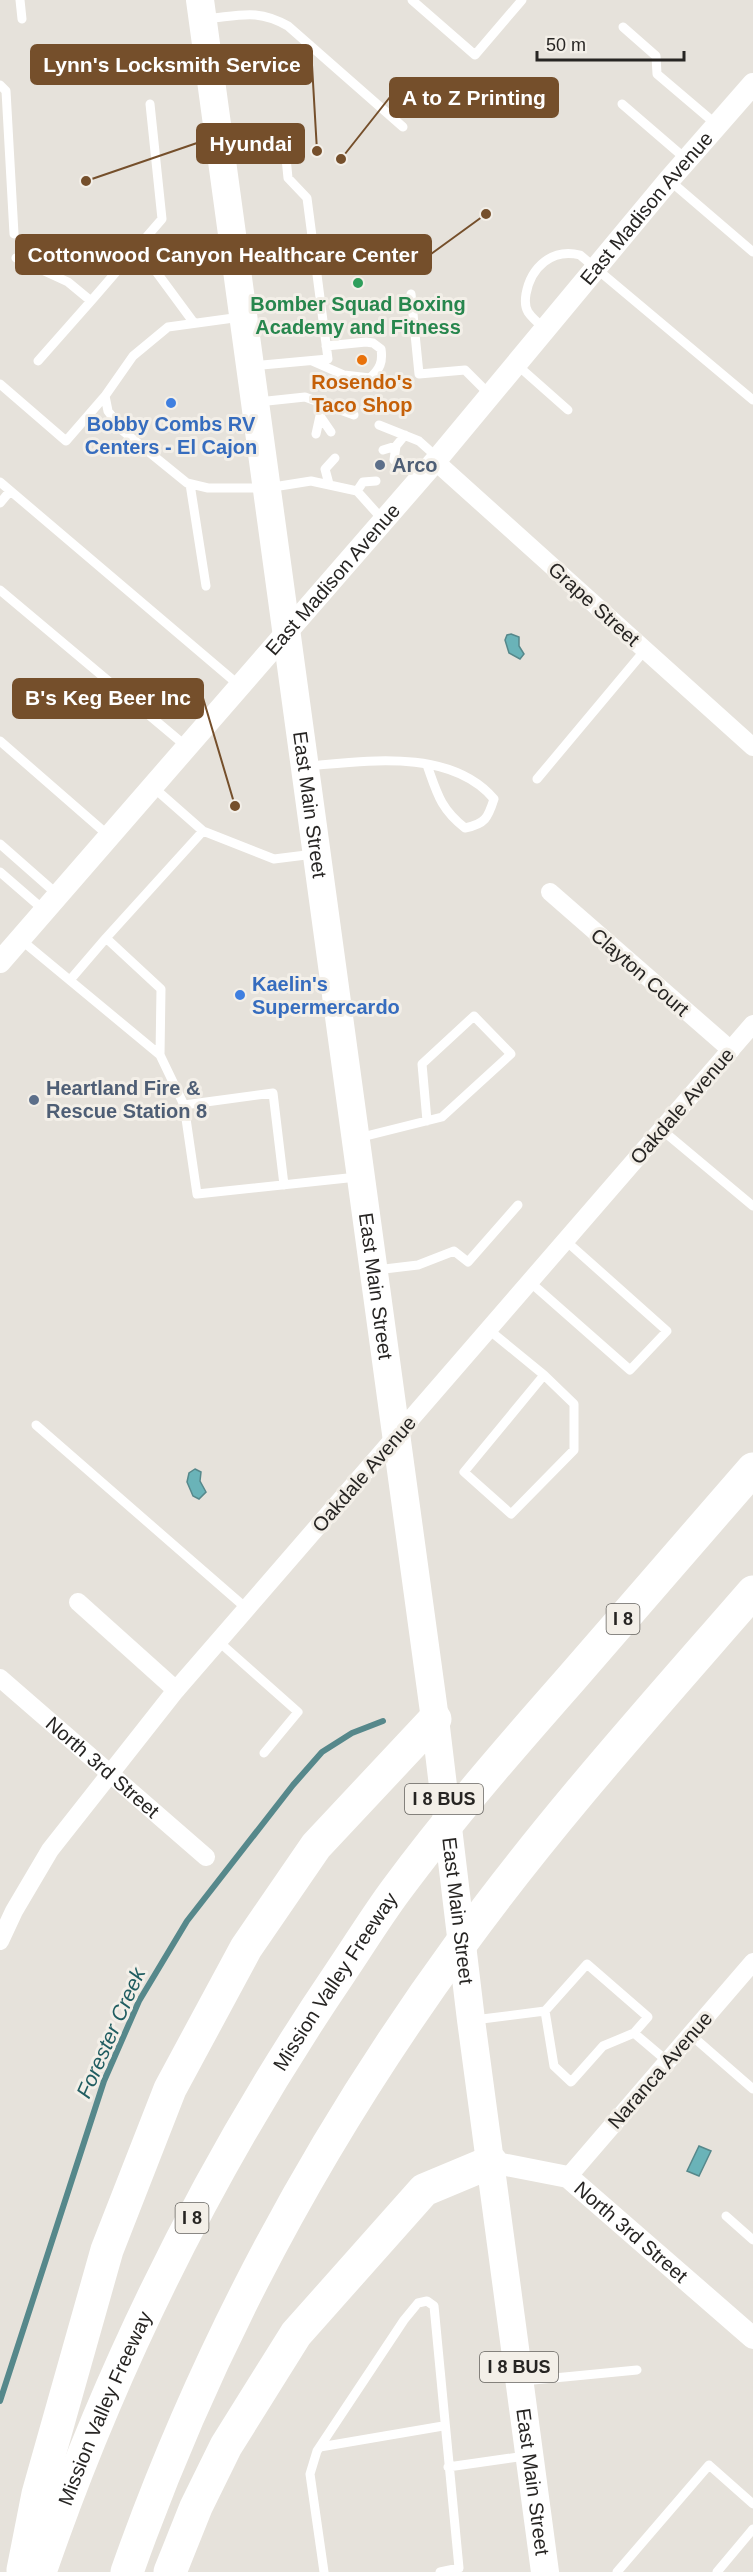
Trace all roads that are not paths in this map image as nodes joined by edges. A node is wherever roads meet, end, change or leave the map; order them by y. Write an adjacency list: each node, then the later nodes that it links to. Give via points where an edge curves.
1 (20, 0): 5 (lane)
2 (412, 0): 3 (lane, via 475,55)
3 (522, 0)
4 (202, 10): 12 (lane, via 276,19); 13 (main road, East Main Street / I 8 BUS)
5 (22, 19)
6 (623, 27): 11 (lane, via 656,56 657,74)
7 (753, 84): 11 (street, East Madison Avenue)
8 (0, 85): 16 (lane, via 6,91)
9 (150, 104): 17 (lane, via 162,219)
10 (622, 104): 14 (lane)
11 (717, 125): 14 (street, East Madison Avenue)
12 (404, 127)
13 (219, 137): 23 (main road, East Main Street / I 8 BUS); 26 (lane, via 270,131 280,135 288,178 308,198)
14 (687, 160): 15 (street, East Madison Avenue)
15 (669, 180): 18 (lane); 20 (street, East Madison Avenue)
16 (14, 234)
17 (138, 247): 22 (lane); 24 (lane)
18 (753, 252)
19 (16, 258): 22 (lane, via 68,282)
20 (596, 267): 25 (street, East Madison Avenue); 25 (lane, via 580,255 569,253 554,256 535,268 528,280 525,301 527,312); 34 (lane)
21 (411, 294): 32 (lane, via 419,374 465,370)
22 (90, 301): 28 (lane)
23 (244, 317): 24 (lane); 30 (main road, East Main Street / I 8 BUS)
24 (194, 323): 33 (lane, via 168,327 132,356)
25 (545, 330): 29 (street, East Madison Avenue)
26 (326, 345): 27 (lane, via 328,358); 27 (lane, via 374,344 381,349 383,359 370,378 344,375)
27 (310, 360): 30 (lane)
28 (38, 361)
29 (516, 364): 32 (street, East Madison Avenue); 37 (lane)
30 (251, 366): 35 (main road, East Main Street / I 8 BUS)
31 (0, 384): 33 (lane, via 66,441)
32 (490, 395): 47 (street, East Madison Avenue)
33 (105, 396): 55 (lane, via 108,411 123,431)
34 (753, 400)
35 (255, 402): 36 (lane, via 305,397); 57 (main road, East Main Street / I 8 BUS)
36 (322, 403): 38 (lane); 39 (lane)
37 (568, 410)
38 (354, 415)
39 (320, 416): 41 (lane); 42 (lane)
40 (379, 425): 43 (lane)
41 (331, 432)
42 (316, 434)
43 (405, 435): 44 (lane); 47 (lane, via 419,441)
44 (396, 446): 45 (lane); 49 (lane)
45 (383, 450)
46 (335, 458): 50 (lane)
47 (436, 459): 61 (street, East Madison Avenue); 65 (street, Grape Street)
48 (319, 460): 50 (lane)
49 (394, 460)
50 (325, 469): 56 (lane)
51 (365, 470): 54 (lane)
52 (376, 481): 54 (lane)
53 (0, 482): 58 (lane)
54 (363, 482): 59 (lane)
55 (190, 484): 57 (lane); 62 (lane)
56 (329, 484): 57 (lane, via 306,480); 59 (lane)
57 (267, 489): 64 (main road, East Main Street / I 8 BUS)
58 (10, 491): 60 (lane); 66 (lane)
59 (357, 491): 61 (lane)
60 (0, 503)
61 (384, 520): 64 (street, East Madison Avenue)
62 (206, 586)
63 (0, 590): 68 (lane)
64 (287, 632): 66 (street, East Madison Avenue); 71 (main road, East Main Street / I 8 BUS)
65 (645, 650): 69 (street, Grape Street); 72 (lane)
66 (240, 686): 68 (street, East Madison Avenue)
67 (0, 741): 75 (lane)
68 (187, 747): 73 (street, East Madison Avenue)
69 (753, 747)
70 (427, 765): 70 (lane, via 450,770 484,786 494,799 479,825 465,828 453,818 438,798); 71 (lane, via 381,761)
71 (305, 766): 77 (main road, East Main Street / I 8 BUS)
72 (537, 779)
73 (153, 786): 74 (lane); 75 (street, East Madison Avenue)
74 (203, 831): 77 (lane, via 274,859); 81 (lane)
75 (110, 836): 80 (street, East Madison Avenue)
76 (0, 844): 80 (lane)
77 (317, 854): 91 (main road, East Main Street / I 8 BUS)
78 (0, 872): 80 (lane)
79 (550, 892): 86 (street, Clayton Court)
80 (51, 903): 82 (street, East Madison Avenue)
81 (106, 938): 84 (lane); 87 (lane, via 161,989)
82 (20, 939): 83 (street, East Madison Avenue); 84 (lane)
83 (0, 962)
84 (70, 980): 87 (lane)
85 (753, 1024): 86 (street, Oakdale Avenue)
86 (731, 1050): 90 (street, Oakdale Avenue)
87 (160, 1055): 88 (lane)
88 (184, 1105): 93 (lane, via 197,1194); 93 (lane, via 273,1093)
89 (426, 1121): 89 (lane, via 442,1117 511,1054 474,1016 422,1064); 91 (lane)
90 (662, 1130): 95 (lane); 96 (street, Oakdale Avenue)
91 (356, 1139): 92 (main road, East Main Street / I 8 BUS)
92 (361, 1176): 93 (lane); 97 (main road, East Main Street / I 8 BUS)
93 (284, 1185)
94 (518, 1205): 97 (lane, via 468,1262 454,1251 418,1265)
95 (753, 1206)
96 (566, 1241): 98 (street, Oakdale Avenue); 98 (lane, via 667,1331 630,1370)
97 (374, 1270): 102 (main road, East Main Street / I 8 BUS)
98 (530, 1282): 99 (street, Oakdale Avenue)
99 (489, 1330): 100 (lane); 102 (street, Oakdale Avenue)
100 (544, 1375): 100 (lane, via 574,1404 574,1450 512,1514 464,1472)
101 (36, 1425): 106 (lane)
102 (396, 1437): 106 (street, Oakdale Avenue); 110 (main road, East Main Street / I 8 BUS)
103 (753, 1469): 137 (highway, Mission Valley Freeway / I 8, via 492,1769 396,1891 304,2026 223,2160 184,2234 112,2385)
104 (753, 1592): 138 (highway, via 503,1888 422,1998 321,2155 241,2302 185,2421)
105 (78, 1602): 109 (street)
106 (246, 1608): 107 (street, Oakdale Avenue)
107 (218, 1641): 109 (street, Oakdale Avenue); 111 (lane, via 298,1712)
108 (0, 1678): 112 (street, North 3rd Street)
109 (176, 1690): 112 (street, Oakdale Avenue)
110 (435, 1719): 117 (main road, East Main Street / I 8 BUS); 136 (highway, via 310,1854 246,1948 170,2089 107,2250 38,2494)
111 (264, 1753)
112 (112, 1774): 113 (street, North 3rd Street); 114 (street, Oakdale Avenue, via 50,1850)
113 (206, 1857)
114 (0, 1941)
115 (753, 1962): 119 (street, Naranca Avenue)
116 (545, 2011): 117 (lane); 118 (lane, via 554,2066 572,2082 603,2046); 118 (lane, via 587,1964 648,2017)
117 (471, 2020): 122 (main road, East Main Street / I 8 BUS)
118 (634, 2033): 120 (lane)
119 (691, 2034): 120 (street, Naranca Avenue); 121 (lane)
120 (667, 2061): 123 (street, Naranca Avenue)
121 (753, 2089)
122 (491, 2162): 123 (street, North 3rd Street); 128 (main road, East Main Street / I 8 BUS); 139 (highway, via 424,2190 296,2334 226,2446)
123 (568, 2177): 126 (street, North 3rd Street)
124 (726, 2216): 125 (lane)
125 (753, 2240)
126 (748, 2330)
127 (637, 2370): 128 (lane)
128 (521, 2381): 131 (main road, East Main Street / I 8 BUS)
129 (444, 2426): 130 (lane); 130 (lane, via 434,2306 427,2301 418,2303 404,2320); 132 (lane)
130 (320, 2447): 140 (lane, via 310,2474)
131 (531, 2455): 132 (lane); 142 (main road, East Main Street / I 8 BUS)
132 (448, 2467): 135 (lane)
133 (753, 2504): 143 (lane, via 709,2465)
134 (753, 2529): 144 (lane)
135 (460, 2570): 141 (lane)
136 (22, 2572)
137 (40, 2572)
138 (127, 2572)
139 (170, 2572)
140 (324, 2572)
141 (440, 2572)
142 (545, 2572)
143 (617, 2572)
144 (717, 2572)

